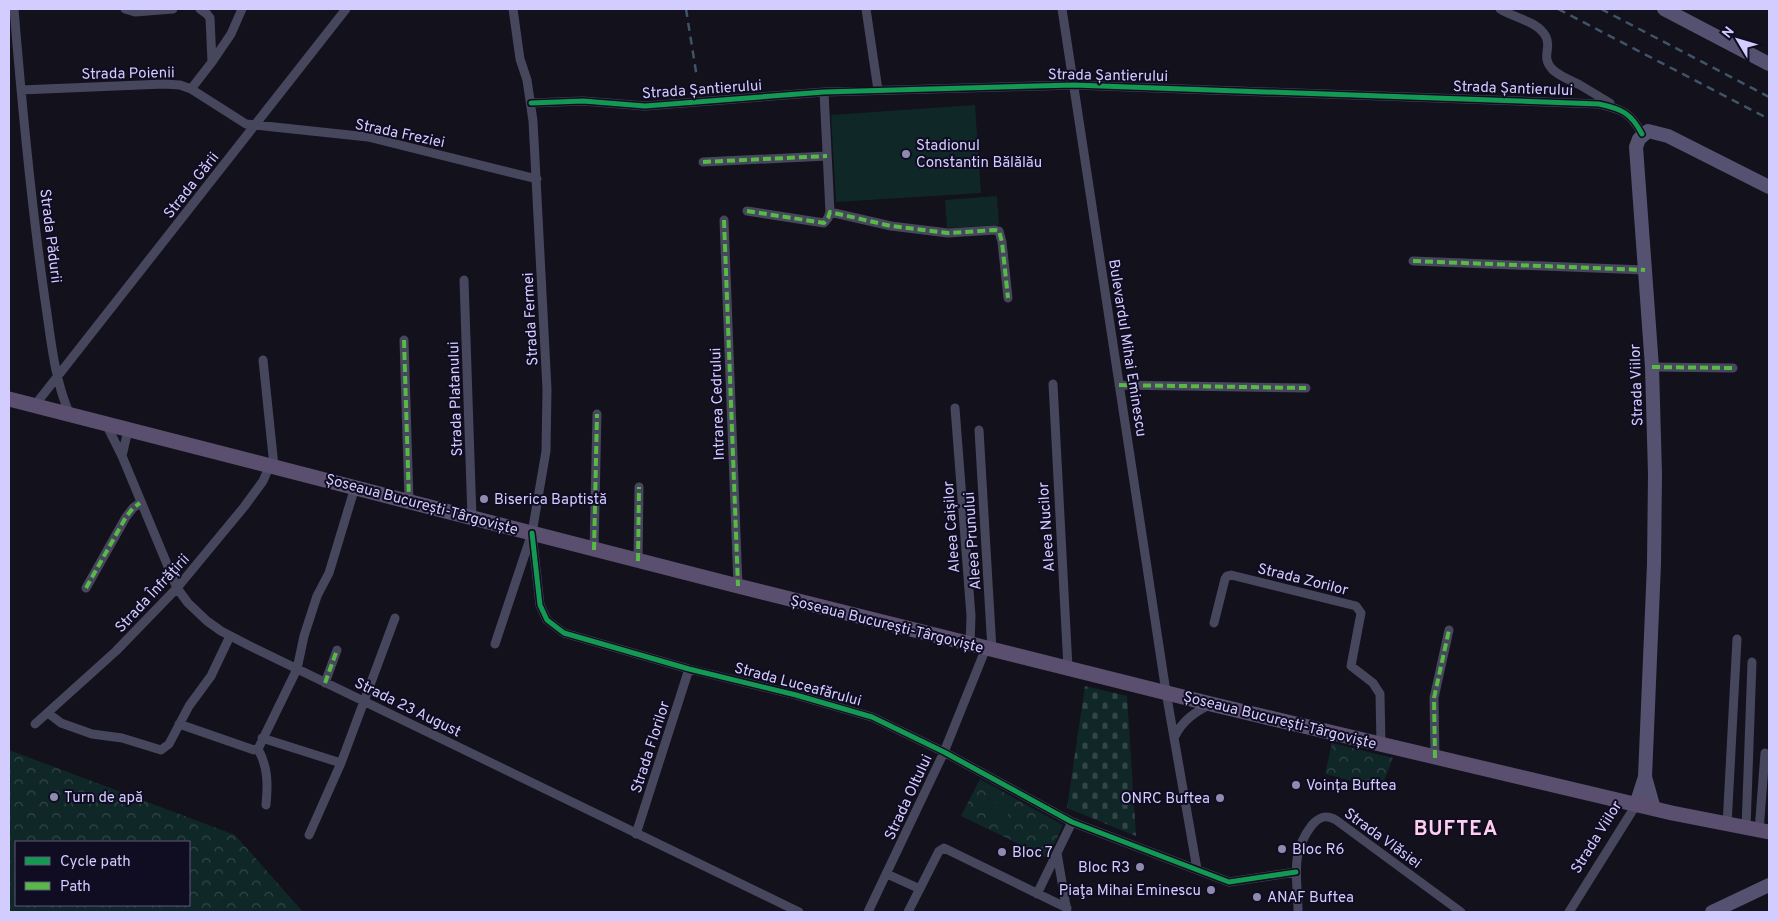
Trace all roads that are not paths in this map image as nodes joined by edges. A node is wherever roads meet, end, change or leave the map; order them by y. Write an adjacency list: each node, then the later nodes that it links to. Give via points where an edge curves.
1 (14, 9): 16 (street, Strada Pădurii)
2 (125, 9): 3 (street, via 131,12)
3 (173, 9)
4 (200, 9): 12 (street, via 210,18)
5 (242, 9): 12 (street, via 231,34)
6 (346, 9): 21 (street, Strada Gării)
7 (513, 9): 19 (street, Strada Fermei, via 520,59)
8 (866, 9): 17 (street)
9 (1062, 9): 14 (street, Bulevardul Mihai Eminescu)
10 (1500, 9): 20 (street, via 1543,32 1547,39 1547,61 1552,69)
11 (1664, 9): 13 (main road)
12 (212, 62): 15 (street)
13 (1769, 64)
14 (1074, 85): 17 (street, Strada Șantierului); 20 (street, Strada Șantierului, via 1559,102); 40 (street, Bulevardul Mihai Eminescu)
15 (191, 89): 16 (street, Strada Poienii, via 164,84); 21 (street, Strada Poienii, via 246,124)
16 (21, 90): 38 (street, Strada Pădurii, via 38,251)
17 (878, 90): 18 (street, Strada Șantierului)
18 (824, 92): 19 (street, Strada Șantierului, via 645,106 584,101); 23 (street)
19 (531, 103): 25 (street, Strada Fermei)
20 (1619, 108): 22 (street, via 1630,115)
21 (255, 126): 25 (street, Strada Freziei, via 368,137); 38 (street, Strada Gării)
22 (1642, 134): 26 (main road, via 1654,131 1668,136); 31 (main road, Strada Viilor, via 1636,147)
23 (827, 156): 24 (street); 28 (street)
24 (703, 162)
25 (537, 179): 57 (street, Strada Fermei, via 547,423 543,472)
26 (1769, 187)
27 (747, 211): 28 (street, via 824,223)
28 (830, 212): 33 (street, via 891,226 939,232 998,231)
29 (724, 220): 60 (street, Intrarea Cedrului)
30 (1413, 261): 31 (street)
31 (1646, 270): 36 (main road, Strada Viilor)
32 (464, 280): 56 (street, Strada Platanului)
33 (1008, 298)
34 (404, 340): 54 (street)
35 (263, 360): 51 (street)
36 (1652, 367): 37 (street); 91 (main road, Strada Viilor, via 1654,564)
37 (1733, 368)
38 (57, 377): 43 (street, Strada Gării); 46 (street, Strada Pădurii)
39 (1053, 384): 73 (street, Aleea Nucilor)
40 (1119, 385): 41 (street); 77 (street, Bulevardul Mihai Eminescu)
41 (1306, 388)
42 (9, 399): 43 (main road, Șoseaua București-Târgoviște)
43 (35, 405): 46 (main road, Șoseaua București-Târgoviște)
44 (955, 408): 69 (street, Aleea Caișilor, via 971,616)
45 (597, 414): 58 (street)
46 (70, 415): 47 (main road, Șoseaua București-Târgoviște)
47 (106, 424): 48 (main road, Șoseaua București-Târgoviște); 50 (street, Strada 23 August)
48 (128, 430): 50 (street); 51 (main road, Șoseaua București-Târgoviște)
49 (979, 430): 70 (street, Aleea Prunului)
50 (122, 456): 55 (street, Strada 23 August)
51 (272, 465): 52 (main road, Șoseaua București-Târgoviște); 62 (street, Strada Înfrățirii, via 244,507)
52 (356, 487): 54 (main road, Șoseaua București-Târgoviște); 74 (street, via 329,573 304,636)
53 (639, 488): 59 (street)
54 (409, 501): 56 (main road, Șoseaua București-Târgoviște)
55 (140, 503): 61 (street, via 126,517); 62 (street, Strada 23 August)
56 (472, 518): 57 (main road, Șoseaua București-Târgoviște)
57 (532, 533): 58 (main road, Șoseaua București-Târgoviște); 68 (street); 75 (street, Strada Luceafărului, via 540,605 553,626 576,637)
58 (594, 550): 59 (main road, Șoseaua București-Târgoviște)
59 (638, 561): 60 (main road, Șoseaua București-Târgoviște)
60 (738, 586): 69 (main road, Șoseaua București-Târgoviște)
61 (86, 588)
62 (177, 588): 66 (street, Strada 23 August, via 207,621); 80 (street, Strada Înfrățirii, via 116,651)
63 (395, 618): 78 (street)
64 (1214, 623): 85 (street, Strada Zorilor, via 1225,579 1231,575 1356,606 1361,613 1350,662 1380,694)
65 (1449, 630): 89 (street, via 1434,698)
66 (230, 636): 74 (street, Strada 23 August); 82 (street, via 211,676)
67 (1737, 639): 96 (street)
68 (495, 644)
69 (970, 645): 70 (main road, Șoseaua București-Târgoviște)
70 (989, 649): 73 (main road, Șoseaua București-Târgoviște); 87 (street, Strada Oltului)
71 (337, 650): 76 (street)
72 (1752, 662): 97 (street)
73 (1068, 668): 77 (main road, Șoseaua București-Târgoviște)
74 (297, 669): 76 (street, Strada 23 August); 84 (street)
75 (689, 669): 87 (street, Strada Luceafărului, via 866,716); 98 (street, Strada Florilor)
76 (325, 683): 78 (street, Strada 23 August)
77 (1166, 692): 79 (main road, Șoseaua București-Târgoviște); 83 (street, Bulevardul Mihai Eminescu)
78 (365, 702): 90 (street); 98 (street, Strada 23 August)
79 (1211, 704): 83 (street, via 1185,721); 85 (main road, Șoseaua București-Târgoviște)
80 (48, 713): 81 (street, Strada Înfrățirii); 82 (street, via 61,723 92,734 122,738 157,750 165,748)
81 (35, 724)
82 (179, 724): 86 (street)
83 (1175, 736): 101 (street, Bulevardul Mihai Eminescu)
84 (262, 738): 86 (street); 90 (street)
85 (1381, 746): 89 (main road, Șoseaua București-Târgoviște)
86 (258, 749): 92 (street, via 265,761 268,781)
87 (944, 752): 95 (street, Strada Luceafărului); 103 (street, Strada Oltului)
88 (1765, 753): 97 (street)
89 (1434, 758): 93 (main road, Șoseaua București-Târgoviște)
90 (341, 763): 99 (street)
91 (1645, 777): 93 (main road, Strada Viilor); 94 (main road, Strada Viilor)
92 (266, 805)
93 (1636, 805): 94 (main road, Șoseaua București-Târgoviște); 113 (street, Strada Viilor)
94 (1654, 809): 96 (main road, Șoseaua București-Târgoviște)
95 (1072, 822): 100 (street); 101 (street, Strada Luceafărului)
96 (1727, 825): 97 (main road, Șoseaua București-Târgoviște)
97 (1758, 830)
98 (636, 834): 108 (street, Strada 23 August)
99 (309, 835)
100 (1057, 853): 106 (street); 107 (street)
101 (1197, 869): 102 (street, Strada Luceafărului, via 1229,882)
102 (1296, 872): 111 (street, Strada Vlăsiei); 112 (street, Strada Vlăsiei, via 1298,849 1304,836 1319,818 1327,816)
103 (887, 874): 105 (street); 109 (street, Strada Oltului)
104 (1769, 885): 114 (main road)
105 (920, 889): 106 (street, via 939,851 944,848); 110 (street)
106 (1037, 894): 107 (street)
107 (1067, 910)
108 (799, 912)
109 (868, 912)
110 (908, 912)
111 (1298, 912)
112 (1461, 912)
113 (1568, 912)
114 (1712, 912)

